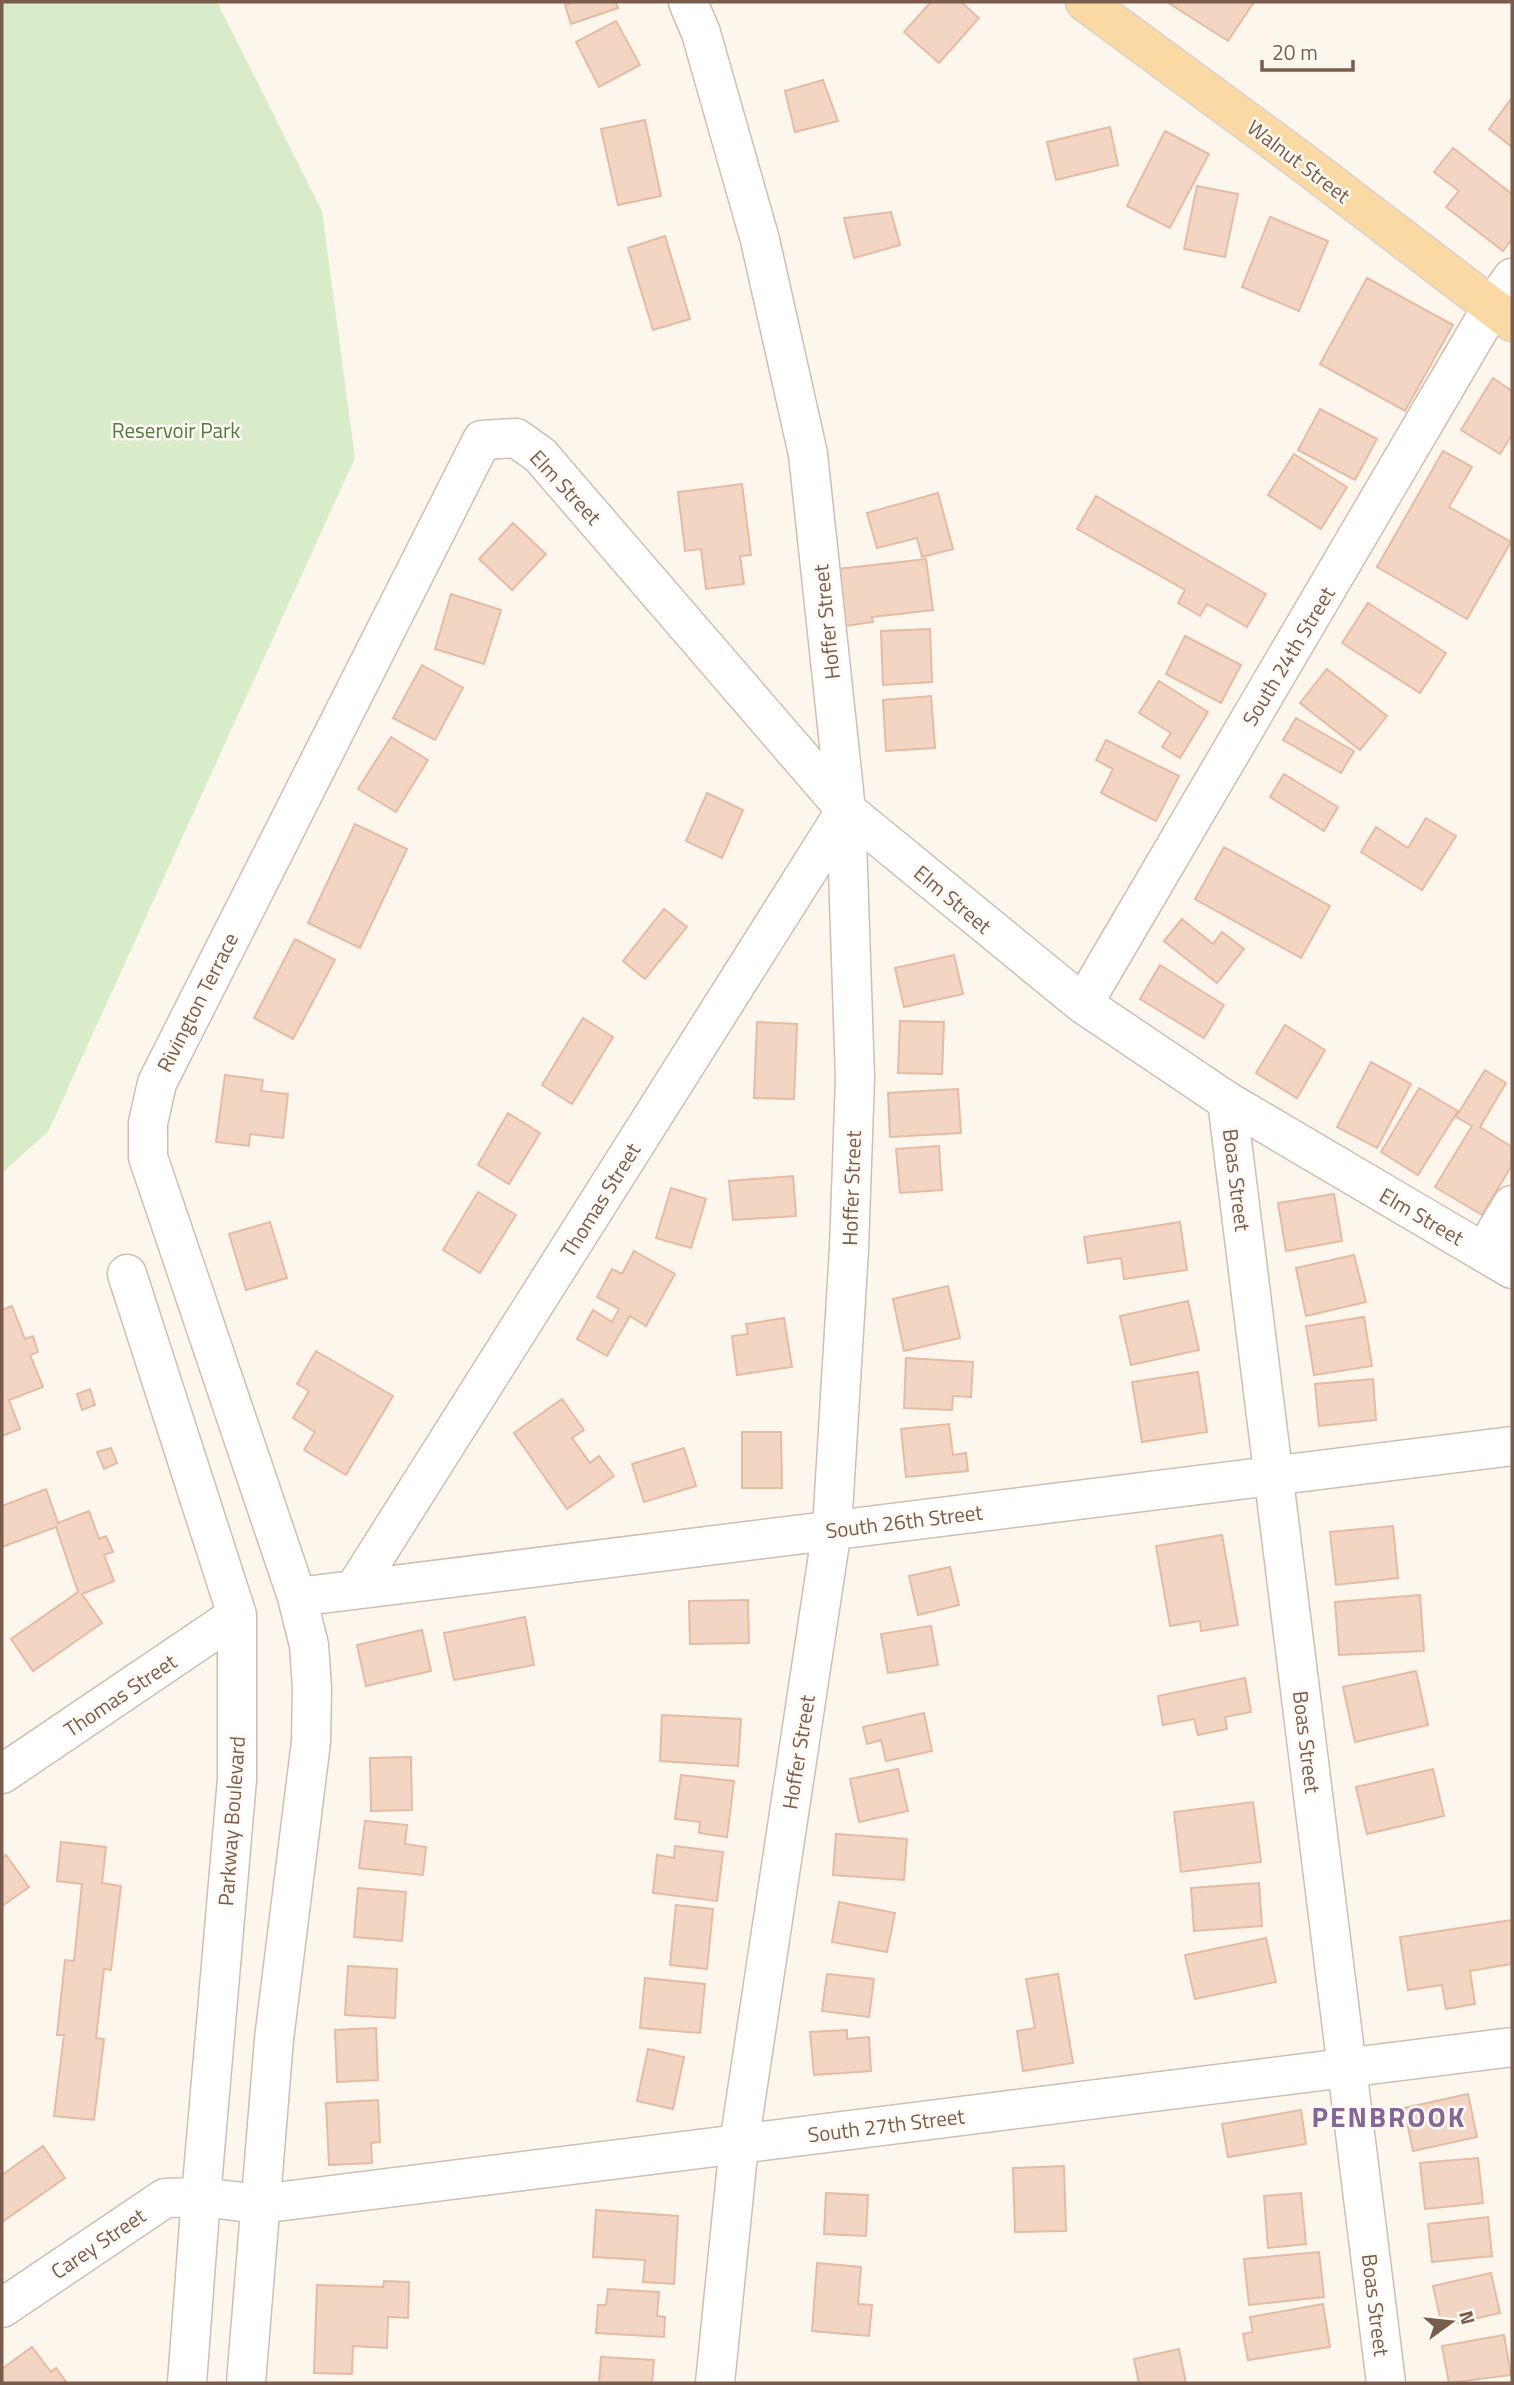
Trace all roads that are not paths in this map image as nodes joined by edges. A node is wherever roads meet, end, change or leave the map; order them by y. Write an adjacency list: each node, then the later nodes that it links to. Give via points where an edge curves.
1 (688, 2): 5 (street, Hoffer Street, via 760,240 808,454)
2 (1085, 2): 3 (main road, Walnut Street, via 1301,161)
3 (1505, 302): 6 (street, South 24th Street)
4 (482, 440): 5 (street, Elm Street, via 516,438 540,455); 15 (street, Rivington Terrace, via 156,1083 148,1124 148,1157)
5 (846, 810): 6 (street, Elm Street); 13 (street, Hoffer Street, via 855,1078); 14 (street, Thomas Street)
6 (1083, 1004): 7 (street, Elm Street)
7 (1227, 1101): 9 (street, Elm Street); 12 (street, Boas Street)
8 (1512, 1205): 9 (street)
9 (1498, 1261)
10 (127, 1274): 16 (street, Parkway Boulevard)
11 (1512, 1446): 12 (street, South 26th Street)
12 (1274, 1476): 13 (street, South 26th Street); 19 (street, Boas Street)
13 (831, 1529): 14 (street, South 26th Street); 20 (street, Hoffer Street)
14 (354, 1590): 15 (street, South 26th Street)
15 (297, 1597): 22 (street, via 309,1646 311,1742 274,2039)
16 (237, 1615): 17 (street, Thomas Street); 21 (street, Parkway Boulevard, via 237,1779)
17 (2, 1774)
18 (1512, 2047): 19 (street, South 27th Street)
19 (1347, 2067): 20 (street, South 27th Street); 27 (street, Boas Street)
20 (739, 2144): 22 (street, South 27th Street); 26 (street, Hoffer Street)
21 (201, 2197): 22 (street, Carey Street); 23 (street, Carey Street, via 165,2198); 24 (street, Parkway Boulevard)
22 (260, 2204): 25 (street)
23 (2, 2308)
24 (187, 2383)
25 (246, 2383)
26 (715, 2383)
27 (1386, 2383)

